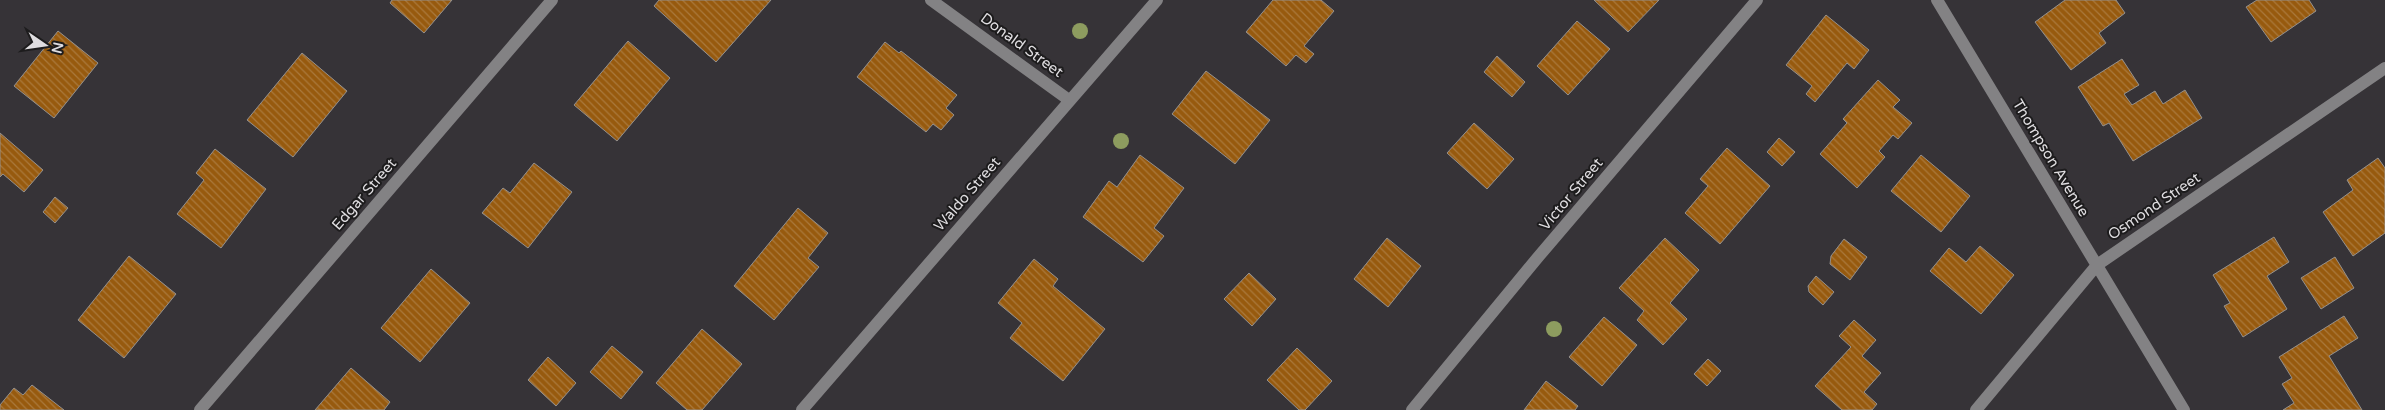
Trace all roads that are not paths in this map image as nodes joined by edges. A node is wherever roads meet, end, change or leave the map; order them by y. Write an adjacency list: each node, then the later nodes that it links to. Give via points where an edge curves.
1 (552, 0): 9 (street, Edgar Street)
2 (931, 0): 7 (street, Donald Street)
3 (1157, 0): 7 (street, Waldo Street)
4 (1757, 0): 11 (street, Victor Street)
5 (1937, 0): 8 (street, Thompson Avenue)
6 (2385, 68): 8 (street, Osmond Street)
7 (1069, 100): 10 (street, Waldo Street)
8 (2097, 265): 12 (street, Osmond Street); 13 (street, Thompson Avenue)
9 (200, 410)
10 (802, 410)
11 (1412, 410)
12 (1976, 410)
13 (2184, 410)

